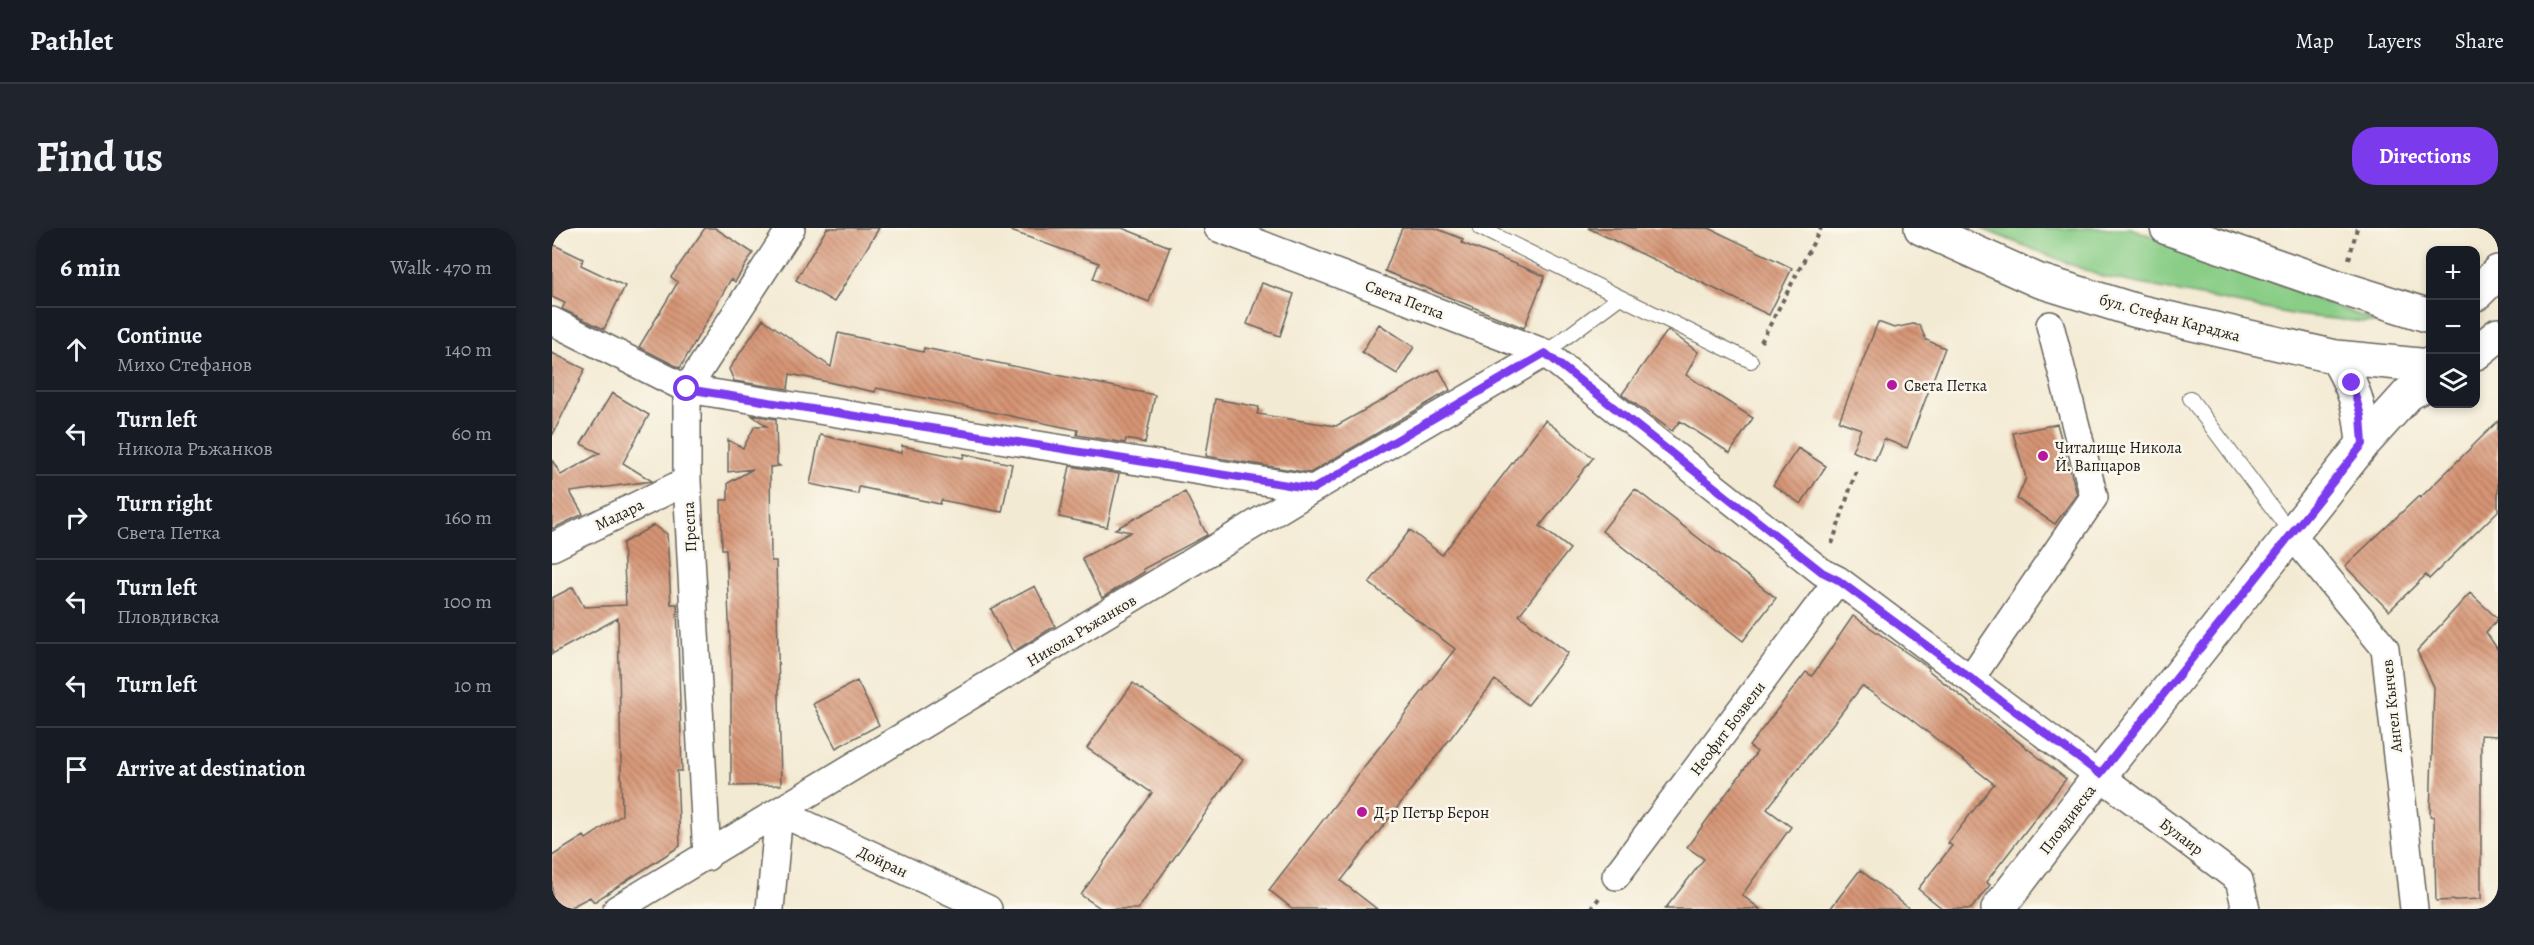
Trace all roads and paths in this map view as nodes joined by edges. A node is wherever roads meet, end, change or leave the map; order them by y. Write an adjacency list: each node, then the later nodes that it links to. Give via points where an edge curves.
1 (791, 228): 22 (street)
2 (1218, 228): 16 (street, Света Петка)
3 (1480, 228): 9 (lane)
4 (1821, 228): 18 (path)
5 (1921, 228): 17 (street, бул. Стефан Караджа, via 2037,280 2138,312)
6 (2167, 228): 10 (street)
7 (2498, 272): 8 (street)
8 (2480, 289)
9 (1620, 297): 16 (lane); 18 (lane)
10 (2426, 315)
11 (552, 321): 22 (street)
12 (2050, 325): 31 (street, via 2094,497)
13 (2480, 330): 14 (street)
14 (2498, 335): 15 (street)
15 (2480, 349)
16 (1545, 353): 27 (street, Никола Ръжанков); 30 (street, Света Петка)
17 (2336, 357): 21 (street, бул. Стефан Караджа); 24 (street, via 2352,383 2361,416)
18 (1751, 361)
19 (2498, 361): 20 (street)
20 (2480, 364)
21 (2423, 370): 24 (street, Пловдивска)
22 (687, 389): 26 (street, Преспа); 27 (street)
23 (2190, 398): 28 (lane)
24 (2363, 444): 28 (street, Пловдивска)
25 (1857, 468): 30 (path)
26 (687, 480): 29 (street, Мадара); 34 (street, Преспа)
27 (1313, 489): 33 (street, Никола Ръжанков)
28 (2292, 535): 32 (street, Пловдивска); 41 (street, Ангел Кънчев, via 2385,648)
29 (552, 547)
30 (1830, 576): 31 (street, Света Петка); 35 (street, Неофит Бозвели)
31 (1971, 678): 32 (street, Света Петка)
32 (2100, 774): 39 (street, Пловдивска); 40 (street, Булаир, via 2240,880)
33 (779, 812): 34 (street, Никола Ръжанков); 37 (street); 38 (street, Дойран)
34 (707, 857): 36 (street, Никола Ръжанков)
35 (1616, 876)
36 (617, 909)
37 (770, 909)
38 (988, 909)
39 (1998, 909)
40 (2246, 909)
41 (2414, 909)

